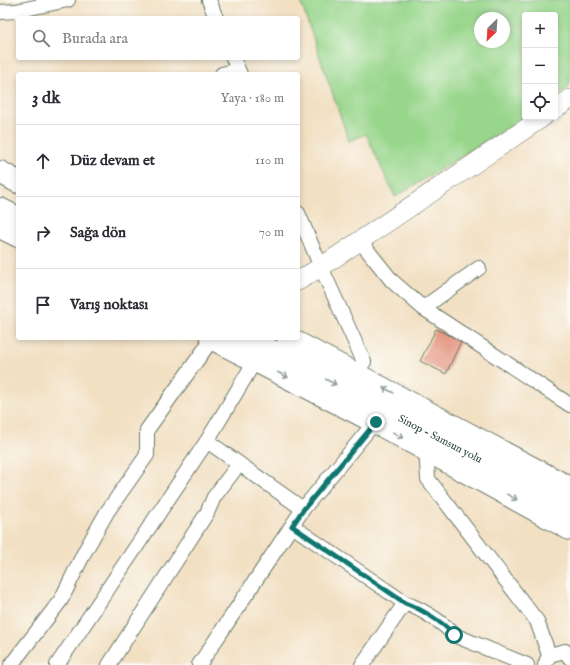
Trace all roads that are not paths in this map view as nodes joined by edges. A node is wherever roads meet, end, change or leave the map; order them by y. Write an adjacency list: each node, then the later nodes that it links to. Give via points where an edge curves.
1 (68, 0): 3 (street)
2 (209, 0): 4 (street)
3 (0, 12)
4 (215, 16)
5 (237, 67): 6 (street)
6 (226, 72)
7 (570, 99): 8 (street)
8 (558, 107)
9 (540, 120): 19 (street)
10 (0, 172): 11 (highway)
11 (16, 181)
12 (0, 188): 13 (highway)
13 (16, 196)
14 (0, 209): 15 (highway)
15 (16, 217)
16 (300, 218): 20 (street)
17 (0, 227): 18 (highway)
18 (16, 235)
19 (360, 241): 20 (street); 23 (street, via 392,281)
20 (320, 267): 22 (street); 30 (street)
21 (479, 268): 23 (street)
22 (300, 279)
23 (423, 308): 31 (street)
24 (300, 330): 30 (highway)
25 (210, 340): 45 (street, via 147,430 147,455 106,512 62,600)
26 (215, 340): 29 (highway)
27 (251, 340): 38 (highway, Sinop - Samsun yolu, one-way to 38, via 492,464)
28 (292, 340): 37 (highway, Sinop - Samsun yolu, one-way to 28)
29 (255, 361): 32 (highway, one-way to 32); 33 (street)
30 (364, 362): 36 (highway)
31 (570, 405)
32 (376, 422): 34 (highway, one-way to 34); 39 (street)
33 (207, 441): 35 (street); 46 (street)
34 (426, 450): 41 (highway, one-way to 41); 44 (street, via 428,479 537,622)
35 (239, 464): 39 (street); 47 (street, via 214,497 207,513)
36 (570, 472)
37 (570, 488)
38 (570, 508)
39 (303, 510): 40 (street)
40 (292, 526): 42 (street); 48 (street)
41 (570, 529)
42 (405, 603): 49 (street); 50 (street, via 415,606 454,635)
43 (570, 658): 44 (street, via 565,651)
44 (547, 660)
45 (11, 665)
46 (57, 665)
47 (109, 665)
48 (199, 665)
49 (362, 665)
50 (527, 665)

